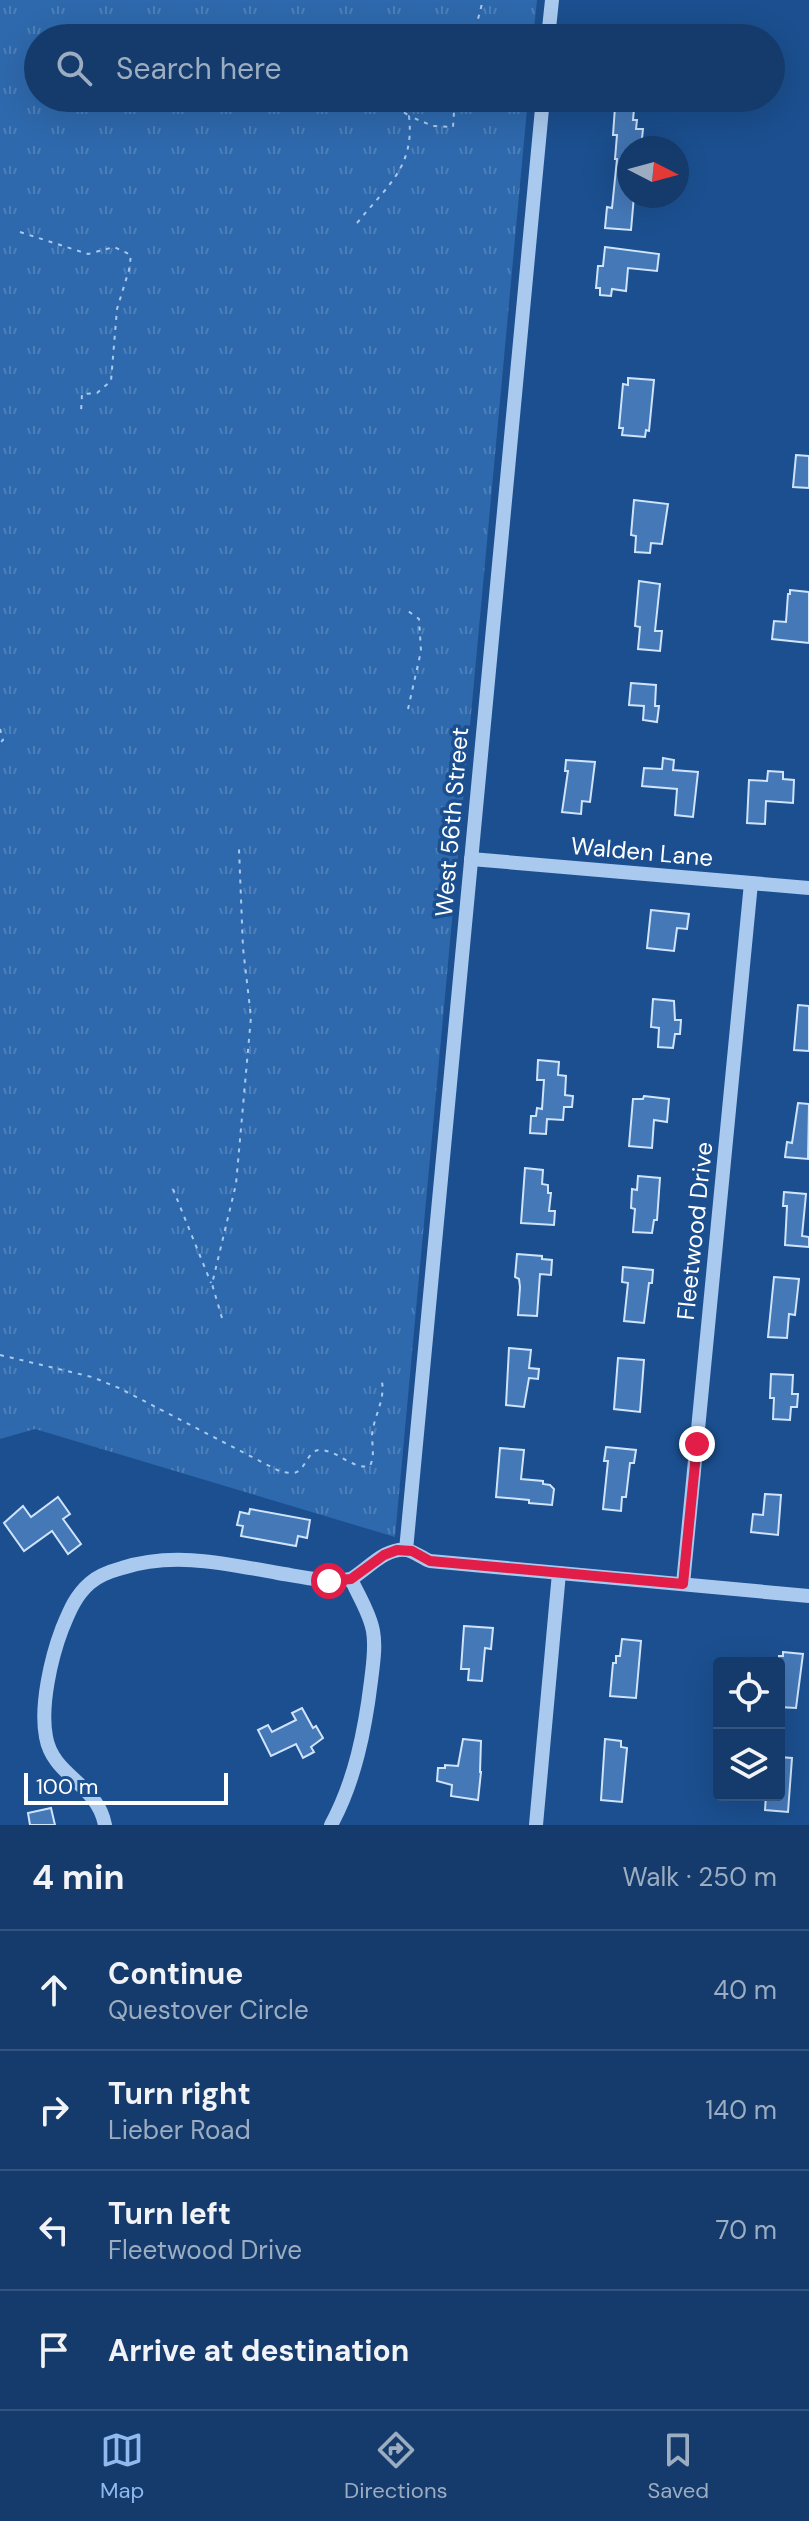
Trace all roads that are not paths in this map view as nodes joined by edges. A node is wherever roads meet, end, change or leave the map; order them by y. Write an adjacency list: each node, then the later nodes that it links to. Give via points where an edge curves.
1 (552, 0): 2 (street)
2 (549, 24)
3 (542, 112): 4 (street, West 56th Street)
4 (471, 859): 5 (street, Walden Lane); 7 (street, West 56th Street)
5 (751, 883): 6 (street, Walden Lane); 10 (street, Fleetwood Drive)
6 (809, 888)
7 (406, 1550): 8 (street, via 430,1561); 9 (street, via 384,1555)
8 (559, 1573): 10 (street); 14 (street)
9 (351, 1579): 12 (street, via 321,1580 165,1559 109,1572 87,1585 71,1606 54,1653 45,1731 50,1751 94,1797); 13 (street, via 370,1618 375,1647 356,1759)
10 (683, 1584): 11 (street)
11 (809, 1596)
12 (105, 1825)
13 (331, 1825)
14 (536, 1825)

